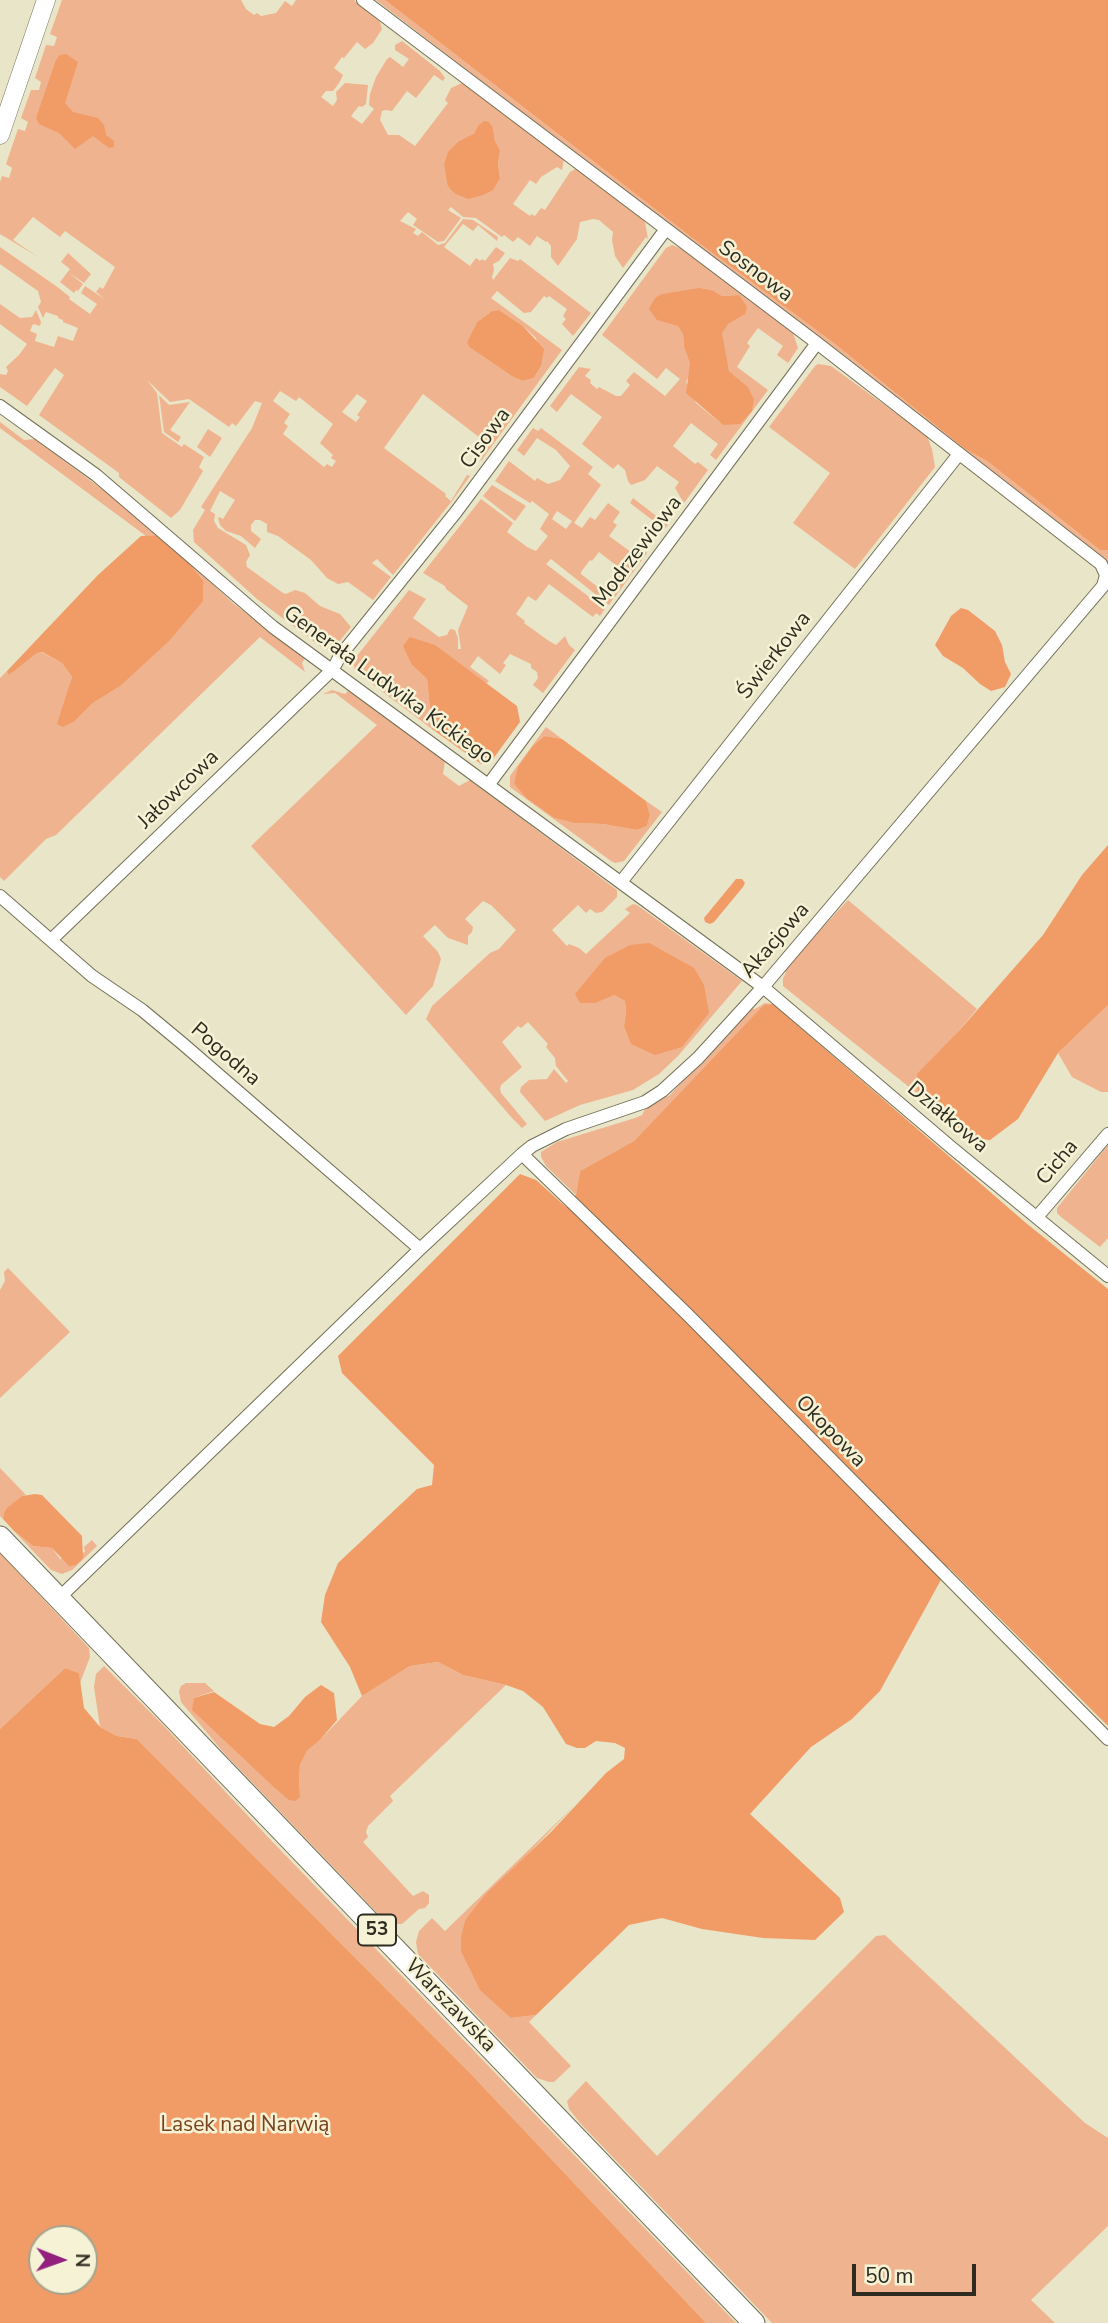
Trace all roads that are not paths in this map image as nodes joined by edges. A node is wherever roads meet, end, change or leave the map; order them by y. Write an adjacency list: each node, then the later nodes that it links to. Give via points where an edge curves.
1 (46, 0): 3 (main road)
2 (363, 0): 4 (street, Sosnowa)
3 (0, 135)
4 (666, 229): 5 (street, Sosnowa); 9 (street, Cisowa)
5 (817, 343): 7 (street, Sosnowa); 10 (street, Modrzewiowa)
6 (0, 406): 9 (street, Generała Ludwika Kickiego, via 96,475 273,627)
7 (959, 454): 8 (street, Sosnowa, via 1101,564 1106,575); 11 (street, Świerkowa)
8 (1103, 586): 14 (street, Akacjowa)
9 (333, 669): 10 (street, Generała Ludwika Kickiego); 13 (street, Jałowcowa)
10 (489, 784): 11 (street, Generała Ludwika Kickiego)
11 (621, 882): 14 (street, Generała Ludwika Kickiego)
12 (0, 896): 13 (street, Pogodna)
13 (51, 940): 18 (street, Pogodna, via 183,1044)
14 (762, 987): 16 (street, Akacjowa, via 662,1091 566,1129); 17 (street, Działkowa)
15 (1108, 1134): 17 (street, Cicha)
16 (522, 1154): 18 (street, Akacjowa); 22 (street, Okopowa, via 687,1314)
17 (1037, 1217): 19 (street, Działkowa)
18 (421, 1248): 21 (street, Akacjowa)
19 (1108, 1276)
20 (0, 1537): 21 (main road, Warszawska / 53)
21 (59, 1598): 23 (main road, Warszawska / 53)
22 (1108, 1740)
23 (754, 2323)

